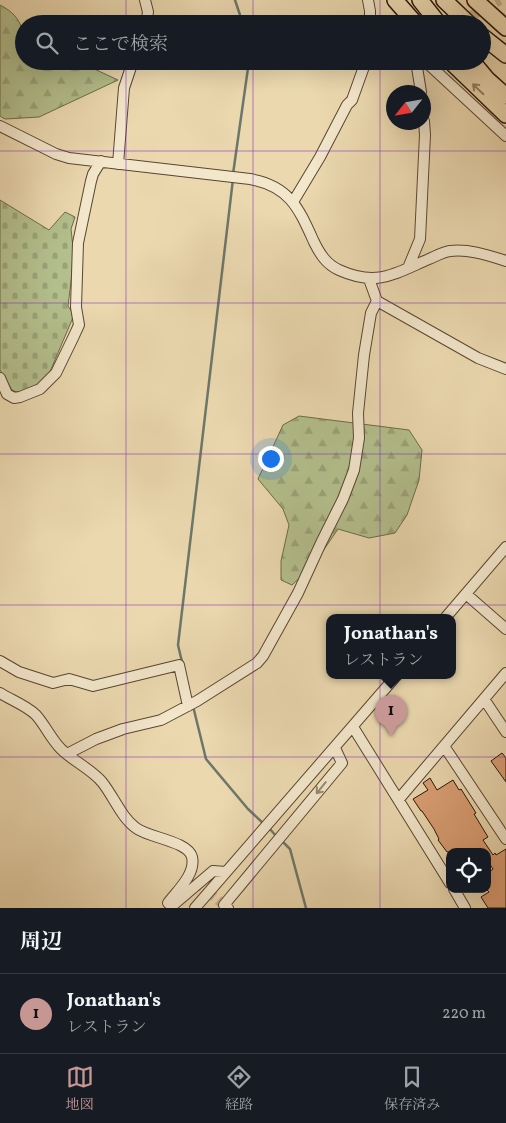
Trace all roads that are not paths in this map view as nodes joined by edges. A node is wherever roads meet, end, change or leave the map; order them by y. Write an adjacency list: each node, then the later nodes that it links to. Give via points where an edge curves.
1 (145, 0): 7 (street)
2 (368, 0): 8 (street)
3 (395, 0): 9 (highway)
4 (420, 0): 10 (highway)
5 (444, 0): 11 (highway)
6 (475, 0): 12 (highway)
7 (148, 15)
8 (370, 15)
9 (408, 15)
10 (432, 15)
11 (460, 15)
12 (506, 28)
13 (491, 43): 14 (highway)
14 (506, 55)
15 (130, 70): 28 (street, via 124,88)
16 (364, 70): 29 (street, via 352,100)
17 (417, 70): 21 (street)
18 (435, 70): 26 (street)
19 (459, 70): 23 (highway, one-way to 19)
20 (480, 70): 22 (highway)
21 (419, 85)
22 (506, 96)
23 (506, 115)
24 (0, 126): 27 (street, via 56,154)
25 (425, 130): 31 (street, via 420,239)
26 (506, 136)
27 (101, 161): 28 (street); 35 (street, via 91,181 78,243 76,307 79,325 73,338 56,373 40,389 14,398 7,394)
28 (118, 164): 29 (street, via 262,181 282,190)
29 (293, 202): 32 (street, via 328,264)
30 (506, 261): 31 (street, via 474,251 448,251)
31 (408, 268): 32 (street, via 389,276)
32 (369, 279): 33 (street)
33 (377, 301): 34 (street, via 478,358); 45 (street, via 364,355 354,470 343,499 263,656)
34 (506, 369)
35 (0, 378)
36 (506, 547): 37 (street)
37 (466, 594): 38 (street); 39 (street)
38 (449, 614)
39 (506, 629)
40 (0, 662): 45 (street, via 53,683 69,679 93,686 179,665)
41 (506, 673): 44 (street)
42 (394, 679): 46 (street)
43 (0, 693): 50 (street, via 35,715)
44 (484, 699): 47 (street); 48 (street)
45 (192, 704): 50 (street, via 161,720 96,739)
46 (353, 727): 49 (street); 51 (street)
47 (506, 732)
48 (444, 746): 51 (street); 52 (street)
49 (335, 748): 53 (street); 56 (street, one-way to 56, via 342,763)
50 (68, 754): 53 (street, via 101,781 135,828 182,846 190,854 193,878 168,903 172,906 212,871)
51 (399, 799): 54 (street)
52 (506, 839)
53 (226, 872): 57 (street)
54 (446, 876)
55 (456, 893): 58 (street)
56 (226, 906)
57 (196, 908)
58 (465, 908)

